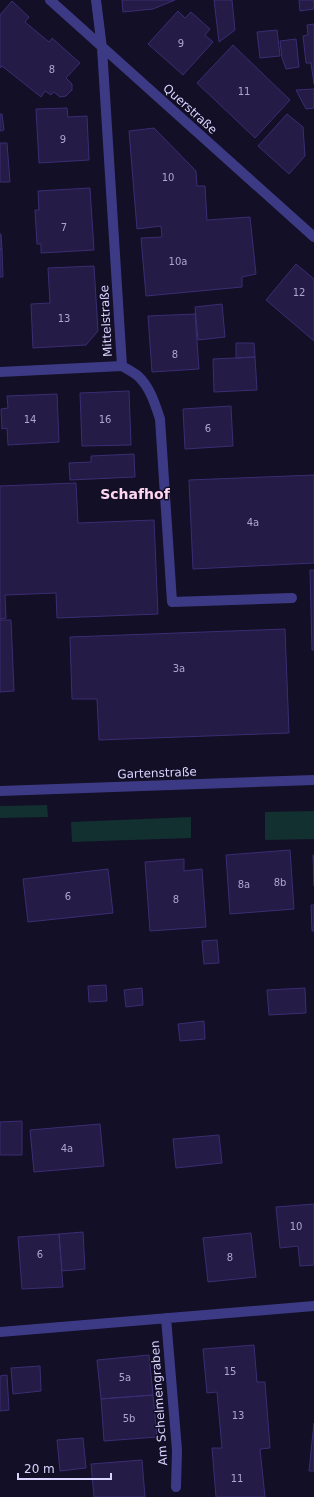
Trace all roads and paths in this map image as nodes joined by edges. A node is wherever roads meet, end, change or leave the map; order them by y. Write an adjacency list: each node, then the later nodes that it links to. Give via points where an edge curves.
1 (50, 0): 3 (street, Querstraße)
2 (96, 0): 3 (street, Mittelstraße)
3 (102, 48): 4 (street, Querstraße); 5 (street, Mittelstraße)
4 (314, 237)
5 (122, 366): 6 (street); 7 (street, Mittelstraße, via 146,386 160,418 172,602)
6 (0, 372)
7 (292, 598)
8 (314, 780): 9 (street, Gartenstraße)
9 (0, 791)
10 (314, 1306): 11 (street)
11 (166, 1318): 12 (street); 13 (street, Am Schelmengraben, via 177,1450)
12 (0, 1332)
13 (176, 1487)

